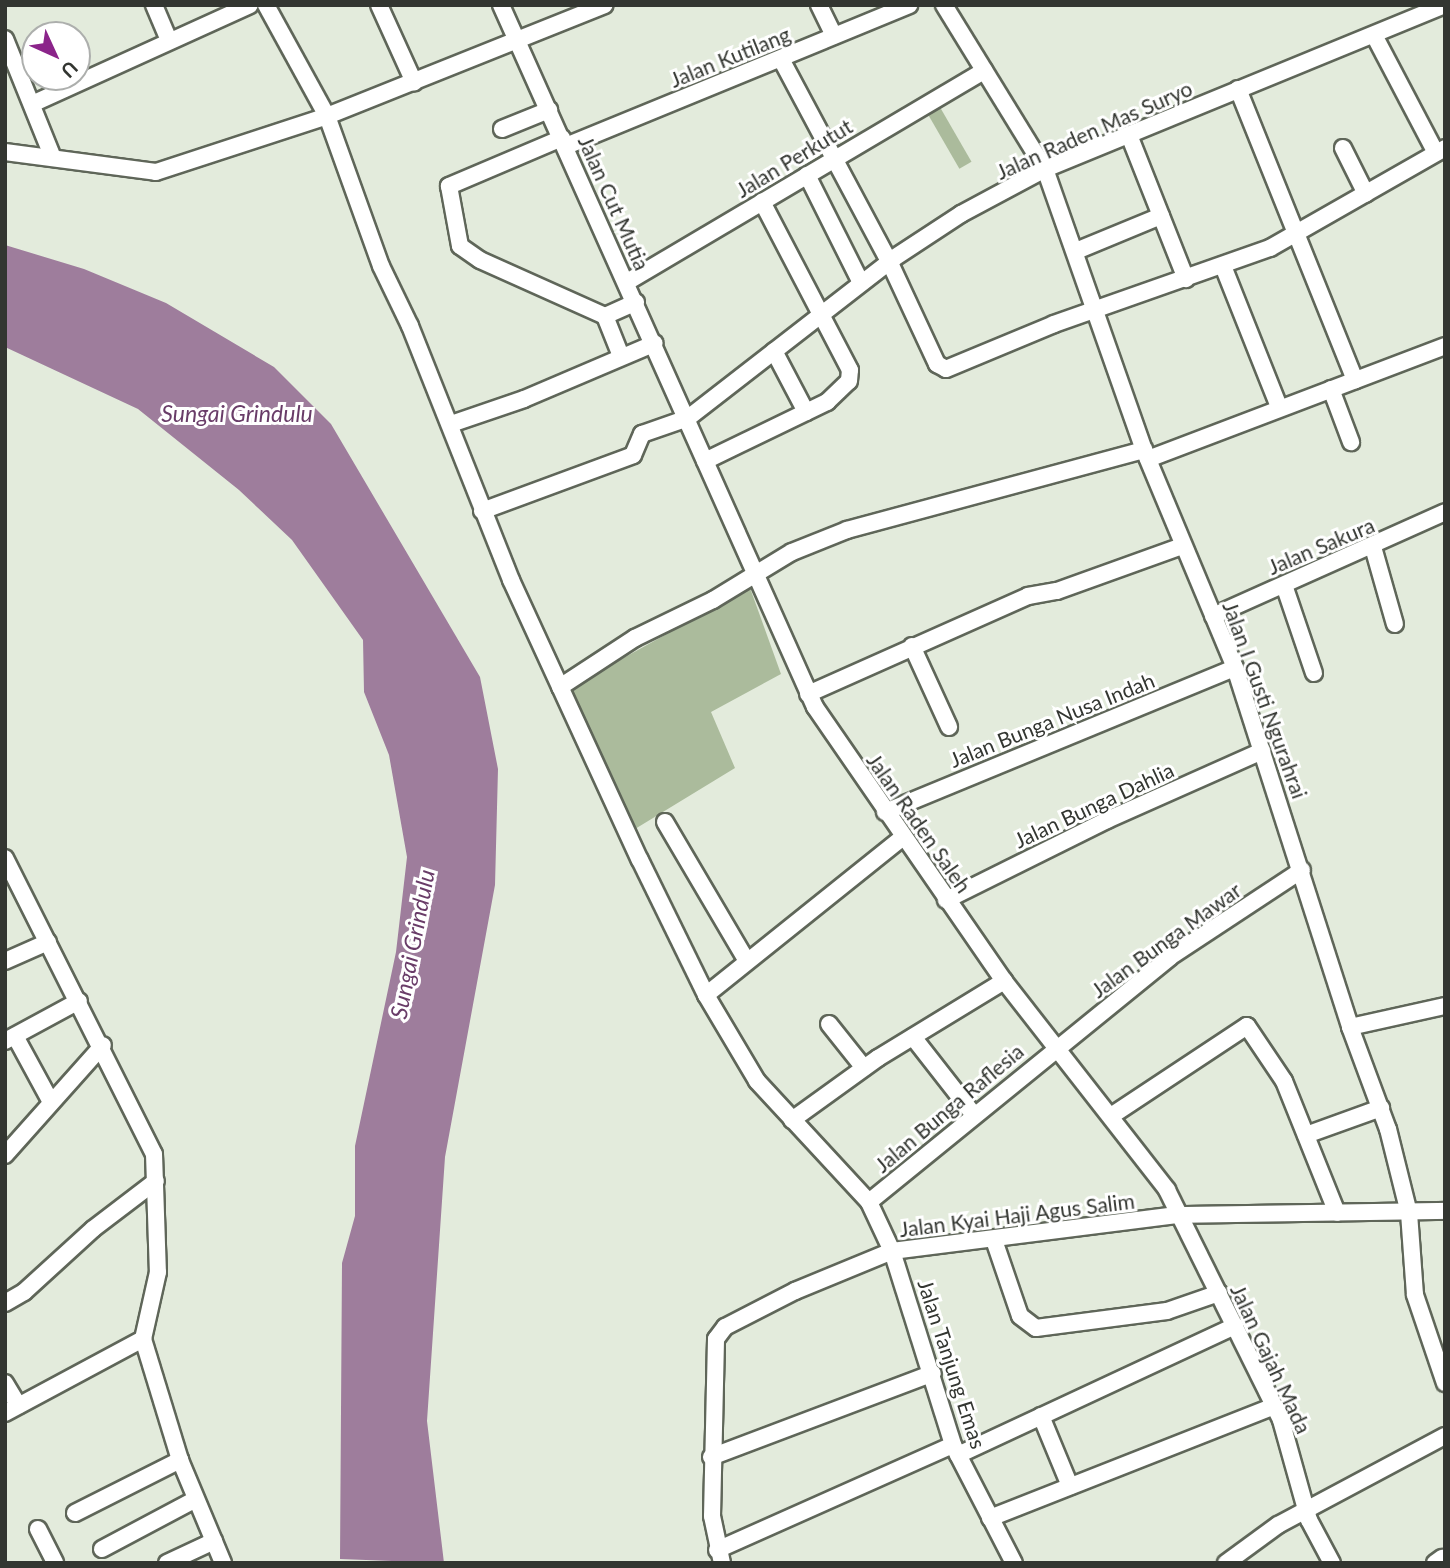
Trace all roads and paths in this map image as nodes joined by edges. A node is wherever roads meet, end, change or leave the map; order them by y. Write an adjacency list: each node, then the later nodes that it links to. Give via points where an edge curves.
1 (154, 5): 15 (street)
2 (250, 5): 15 (street)
3 (265, 5): 23 (street, Jalan Tanjung Emas)
4 (379, 5): 19 (street)
5 (501, 5): 16 (street, Jalan Cut Mutia)
6 (605, 5): 16 (street)
7 (820, 5): 13 (street)
8 (909, 5): 13 (street, Jalan Kutilang)
9 (944, 5): 18 (street, Jalan I Gusti Ngurahrai)
10 (1444, 7): 11 (street, Jalan Raden Mas Suryo)
11 (1416, 10): 12 (street, Jalan Raden Mas Suryo)
12 (1374, 34): 20 (street, Jalan Raden Mas Suryo); 28 (street)
13 (834, 36): 17 (street, Jalan Kutilang)
14 (5, 40): 21 (street)
15 (169, 40): 21 (street)
16 (519, 40): 19 (street); 22 (street, Jalan Cut Mutia)
17 (781, 59): 26 (street, Jalan Kutilang); 30 (street)
18 (984, 71): 30 (street, Jalan Perkutut); 32 (street, Jalan I Gusti Ngurahrai)
19 (414, 82): 23 (street)
20 (1238, 89): 25 (street, Jalan Raden Mas Suryo); 37 (street)
21 (32, 104): 31 (street)
22 (550, 110): 24 (street); 26 (street, Jalan Cut Mutia)
23 (327, 116): 31 (street, via 156,172); 57 (street, Jalan Tanjung Emas, via 381,266)
24 (502, 130)
25 (1129, 135): 32 (street, Jalan Raden Mas Suryo); 36 (street)
26 (564, 142): 42 (street, Jalan Cut Mutia); 46 (street, Jalan Kutilang, via 450,185 457,232 468,254)
27 (1343, 148): 34 (street)
28 (1440, 150): 34 (street)
29 (5, 152): 31 (street)
30 (836, 157): 33 (street, Jalan Perkutut); 39 (street)
31 (53, 158)
32 (1045, 169): 38 (street, Jalan I Gusti Ngurahrai); 39 (street, Jalan Raden Mas Suryo, via 961,214)
33 (807, 175): 35 (street, Jalan Perkutut); 43 (street)
34 (1366, 194): 37 (street)
35 (762, 202): 42 (street, Jalan Perkutut); 47 (street)
36 (1161, 216): 38 (street); 41 (street)
37 (1298, 234): 40 (street); 52 (street)
38 (1076, 251): 45 (street, Jalan I Gusti Ngurahrai)
39 (889, 261): 43 (street, Jalan Raden Mas Suryo); 45 (street, via 937,364 946,369)
40 (1223, 266): 41 (street); 54 (street)
41 (1186, 279): 45 (street)
42 (627, 282): 44 (street, Jalan Cut Mutia)
43 (861, 283): 47 (street, Jalan Raden Mas Suryo)
44 (636, 302): 46 (street); 48 (street, Jalan Cut Mutia)
45 (1094, 312): 59 (street, Jalan I Gusti Ngurahrai)
46 (606, 316): 51 (street)
47 (820, 316): 50 (street, Jalan Raden Mas Suryo); 55 (street, via 850,370 849,381 844,391)
48 (655, 342): 51 (street); 56 (street, Jalan Cut Mutia)
49 (1445, 346): 52 (street)
50 (774, 351): 55 (street); 56 (street, Jalan Raden Mas Suryo)
51 (621, 356): 57 (street, via 524,399)
52 (1354, 380): 53 (street)
53 (1331, 389): 54 (street); 58 (street)
54 (1279, 407): 59 (street)
55 (806, 412): 60 (street)
56 (688, 418): 60 (street, Jalan Raden Saleh); 61 (street, Jalan Raden Mas Suryo, via 642,434 632,456)
57 (451, 424): 61 (street, Jalan Tanjung Emas)
58 (1351, 442)
59 (1146, 454): 63 (street, Jalan I Gusti Ngurahrai); 65 (street, via 847,530 792,552)
60 (705, 461): 65 (street, Jalan Raden Saleh)
61 (482, 511): 72 (street, Jalan Tanjung Emas)
62 (1445, 512): 64 (street, Jalan Sakura)
63 (1182, 546): 67 (street, Jalan I Gusti Ngurahrai); 69 (street, via 1057,591 1028,596)
64 (1373, 547): 66 (street, Jalan Sakura); 68 (street)
65 (755, 576): 72 (street, via 635,638); 73 (street, Jalan Raden Saleh)
66 (1284, 585): 67 (street, Jalan Sakura); 71 (street)
67 (1213, 616): 70 (street, Jalan I Gusti Ngurahrai)
68 (1395, 624)
69 (912, 646): 73 (street); 74 (street)
70 (1235, 668): 75 (street, Jalan I Gusti Ngurahrai); 76 (street, Jalan Bunga Nusa Indah)
71 (1314, 673)
72 (560, 687): 86 (street, Jalan Tanjung Emas)
73 (808, 694): 76 (street, Jalan Raden Saleh)
74 (949, 726)
75 (1262, 751): 80 (street, Jalan I Gusti Ngurahrai); 81 (street, Jalan Bunga Dahlia, via 1107,820)
76 (885, 812): 78 (street, Jalan Raden Saleh)
77 (665, 822): 84 (street)
78 (902, 838): 81 (street, Jalan Raden Saleh); 84 (street)
79 (5, 858): 82 (street)
80 (1302, 870): 90 (street, Jalan I Gusti Ngurahrai); 94 (street, Jalan Bunga Mawar, via 1170,957)
81 (946, 900): 85 (street, Jalan Raden Saleh)
82 (48, 942): 83 (street); 87 (street)
83 (5, 961)
84 (747, 961): 86 (street)
85 (1004, 981): 91 (street); 94 (street, Jalan Raden Saleh)
86 (706, 995): 100 (street, Jalan Tanjung Emas, via 757,1081)
87 (79, 1001): 92 (street); 93 (street)
88 (1445, 1006): 90 (street)
89 (829, 1024): 95 (street)
90 (1350, 1027): 97 (street, Jalan I Gusti Ngurahrai)
91 (913, 1037): 95 (street); 98 (street)
92 (8, 1039): 96 (street)
93 (103, 1045): 96 (street); 104 (street, via 155,1154)
94 (1057, 1047): 98 (street, Jalan Bunga Raflesia); 99 (street, Jalan Raden Saleh)
95 (864, 1068): 100 (street)
96 (51, 1102): 102 (street)
97 (1381, 1108): 101 (street); 108 (street, Jalan I Gusti Ngurahrai)
98 (974, 1115): 105 (street, Jalan Bunga Raflesia)
99 (1111, 1116): 101 (street, via 1247,1026 1254,1030 1284,1081); 109 (street, Jalan Raden Saleh, via 1167,1190)
100 (792, 1120): 105 (street, Jalan Tanjung Emas)
101 (1306, 1135): 107 (street)
102 (11, 1136): 103 (street)
103 (5, 1155)
104 (156, 1181): 113 (street); 115 (street, via 158,1272)
105 (869, 1202): 111 (street, Jalan Tanjung Emas)
106 (1445, 1211): 108 (street, Jalan Kyai Haji Agus Salim)
107 (1337, 1213): 108 (street, Jalan Kyai Haji Agus Salim); 109 (street, Jalan Kyai Haji Agus Salim)
108 (1409, 1213): 118 (street, Jalan I Gusti Ngurahrai, via 1415,1294)
109 (1177, 1214): 110 (street, Jalan Kyai Haji Agus Salim); 112 (street, Jalan Gajah Mada)
110 (995, 1240): 111 (street, Jalan Kyai Haji Agus Salim); 112 (street, via 1020,1316 1036,1328 1167,1311)
111 (892, 1251): 116 (street, Jalan Tanjung Emas); 124 (street, Jalan Kyai Haji Agus Salim, via 794,1291 725,1327 716,1339 712,1363)
112 (1219, 1293): 114 (street, Jalan Gajah Mada)
113 (5, 1303)
114 (1235, 1326): 119 (street, Jalan Gajah Mada); 121 (street)
115 (143, 1339): 120 (street); 125 (street)
116 (933, 1373): 123 (street, Jalan Tanjung Emas); 124 (street)
117 (5, 1382): 120 (street)
118 (1445, 1383)
119 (1274, 1406): 126 (street); 128 (street, Jalan Gajah Mada)
120 (12, 1409)
121 (1041, 1416): 123 (street); 126 (street)
122 (1445, 1436): 128 (street)
123 (956, 1450): 130 (street, Jalan Tanjung Emas); 134 (street)
124 (711, 1457): 134 (street, Jalan Kyai Haji Agus Salim)
125 (180, 1460): 127 (street); 129 (street)
126 (1070, 1486): 130 (street)
127 (196, 1499): 132 (street); 133 (street)
128 (1308, 1509): 139 (street); 140 (street, Jalan Gajah Mada, via 1317,1538)
129 (75, 1513)
130 (990, 1518): 138 (street, Jalan Tanjung Emas)
131 (38, 1529): 135 (street)
132 (214, 1541): 136 (street); 137 (street)
133 (102, 1549)
134 (720, 1556)
135 (55, 1563)
136 (167, 1563)
137 (223, 1563)
138 (1014, 1563)
139 (1226, 1563)
140 (1332, 1563)

